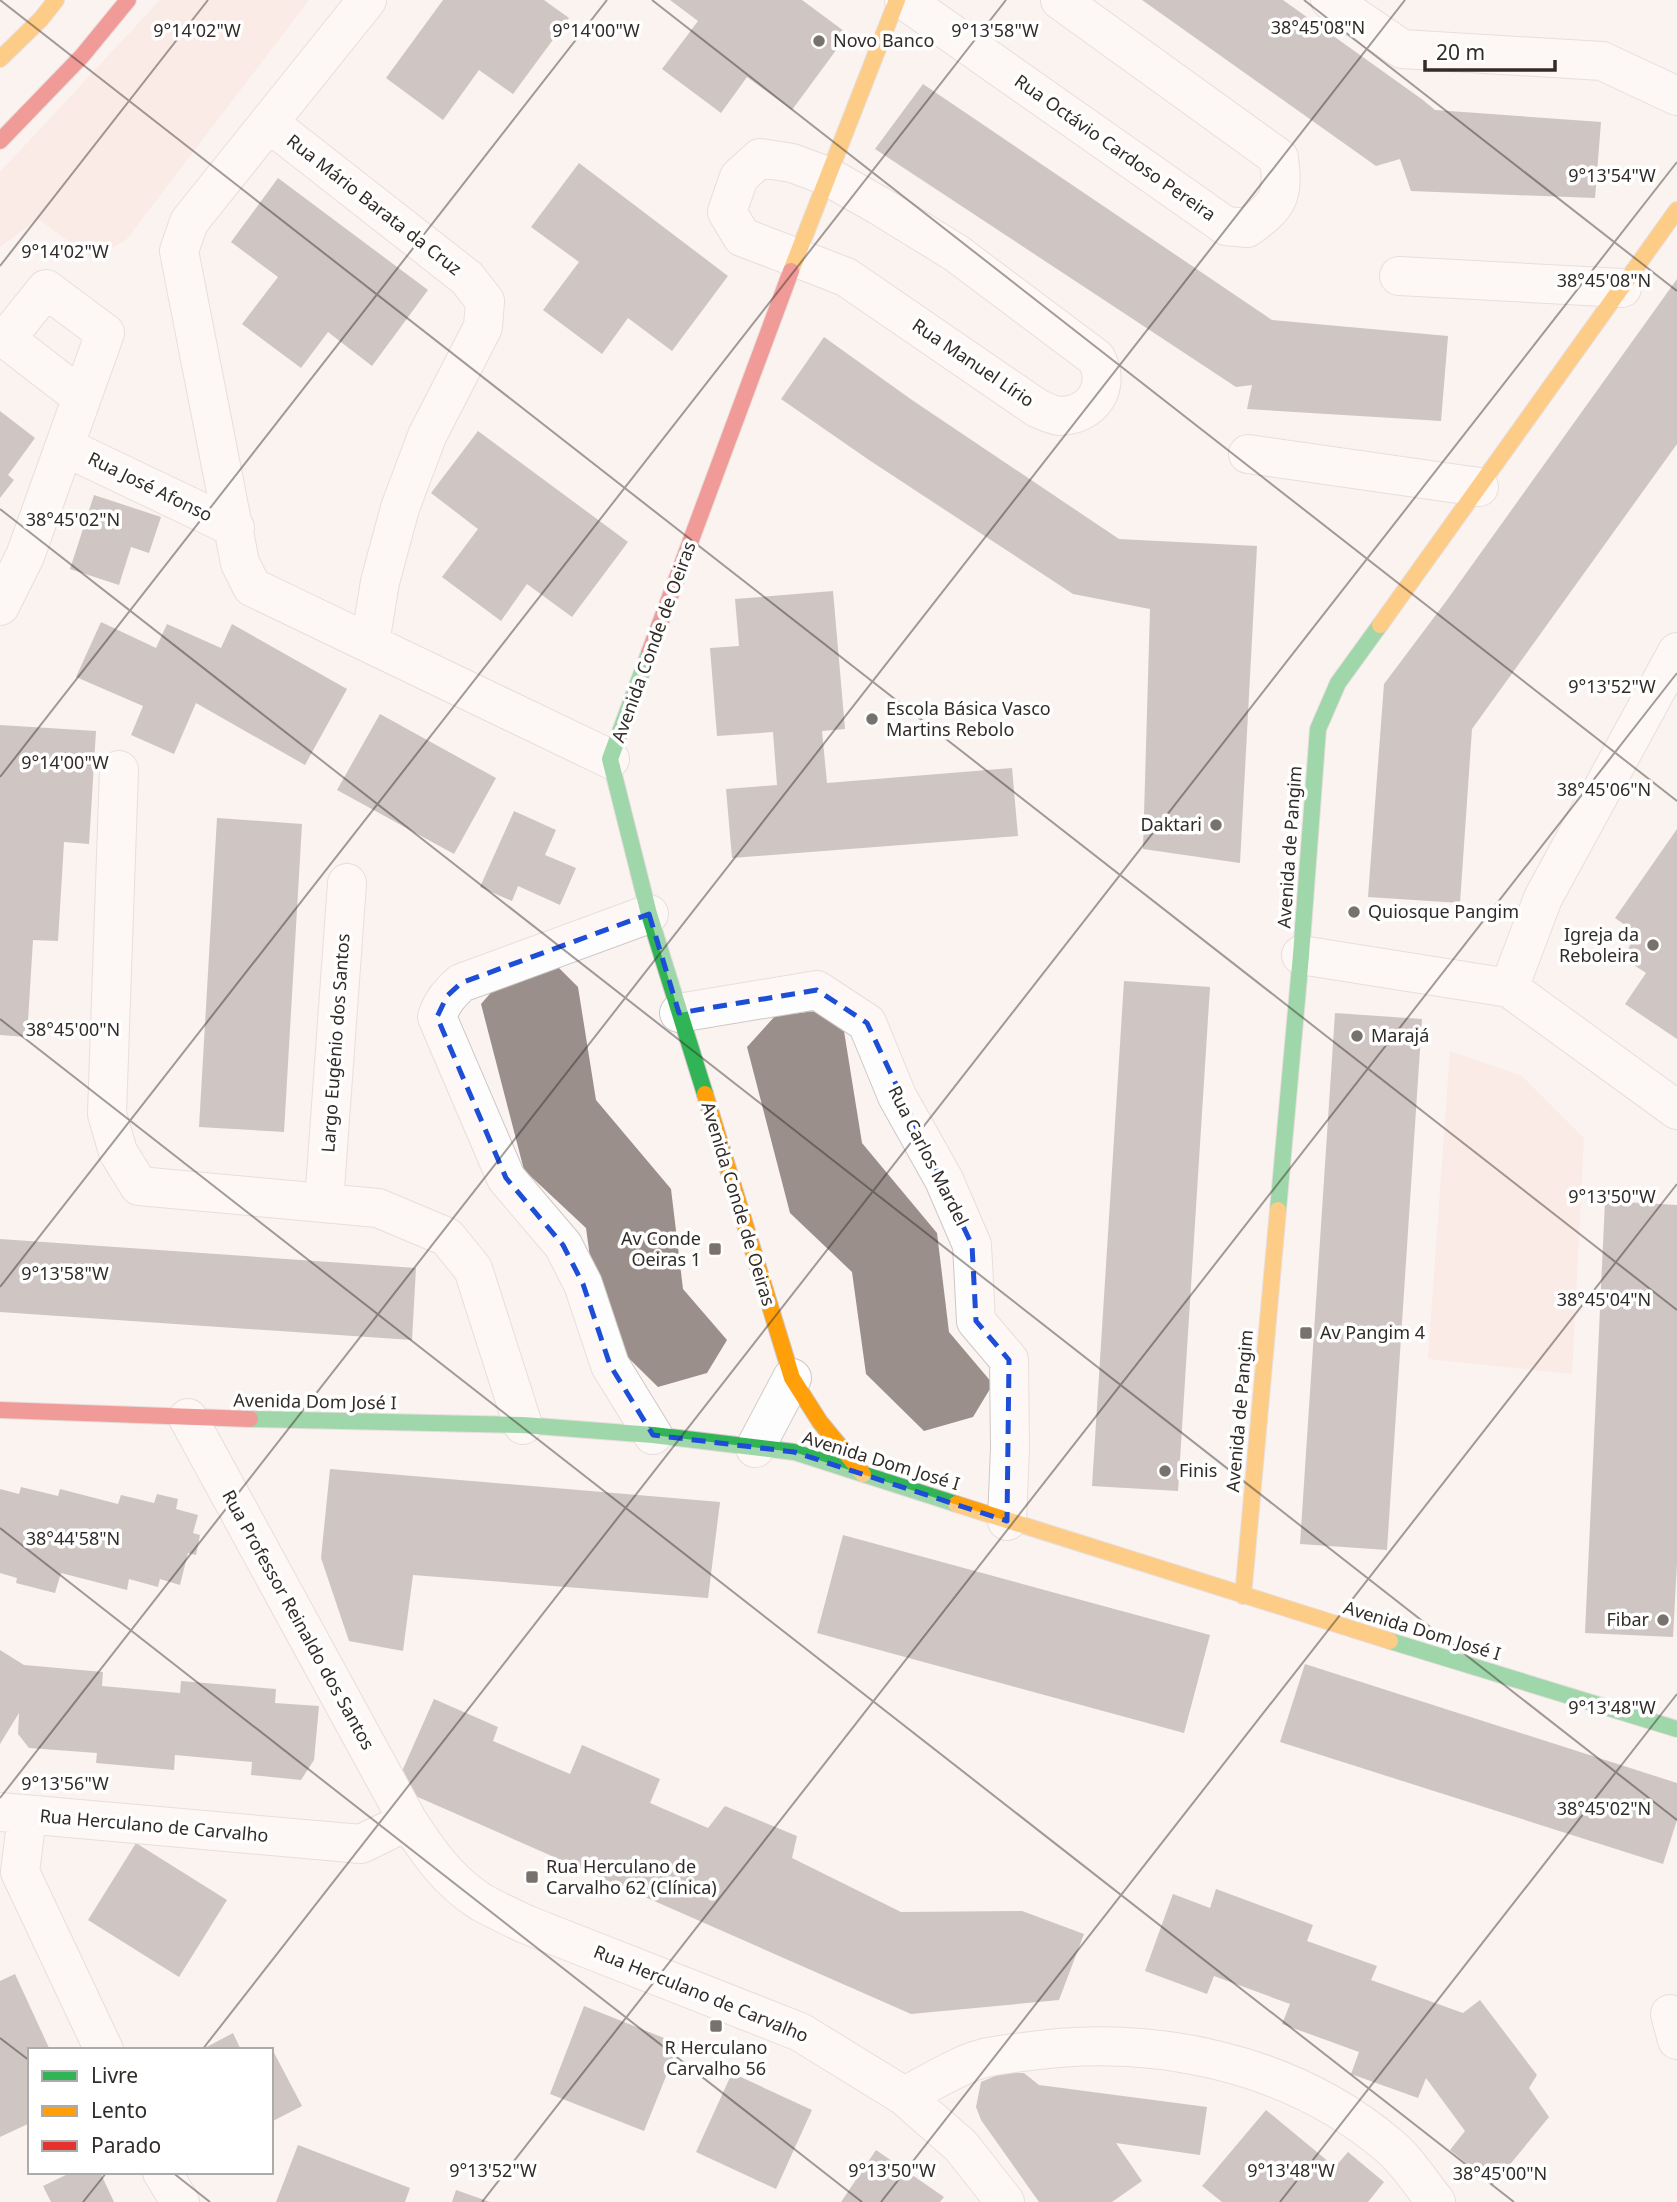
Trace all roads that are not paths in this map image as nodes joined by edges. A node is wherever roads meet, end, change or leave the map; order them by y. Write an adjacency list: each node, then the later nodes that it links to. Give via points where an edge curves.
1 (56, 0): 8 (street)
2 (128, 0): 11 (street, via 82,56)
3 (367, 0): 10 (street, Rua Mário Barata da Cruz)
4 (897, 0): 12 (street, Avenida Conde de Oeiras)
5 (904, 0): 6 (street, Rua Octávio Cardoso Pereira, via 1226,226 1247,228 1270,211 1282,185 1279,158)
6 (1060, 0)
7 (1330, 0): 9 (street, via 1402,49 1602,61)
8 (0, 60)
9 (1677, 96)
10 (269, 123): 21 (street, Rua Mário Barata da Cruz, via 189,222 179,251); 23 (street, Rua Mário Barata da Cruz, via 467,278 485,301 482,327 427,436 400,508)
11 (0, 141)
12 (827, 176): 14 (street, Avenida Conde de Oeiras); 14 (street, Rua Manuel Lírio, via 760,158 739,177 727,212 742,237); 14 (street, Rua Manuel Lírio, via 956,253 1096,358 1103,371 1100,393 1082,412 1057,416 1037,408 846,277)
13 (1677, 211): 16 (street, Avenida de Pangim)
14 (795, 259): 25 (street, Avenida Conde de Oeiras)
15 (1399, 276): 16 (street)
16 (1622, 288): 20 (street, Avenida de Pangim)
17 (81, 397): 18 (street, Rua José Afonso)
18 (65, 447): 21 (street, Rua José Afonso); 22 (street, Rua José Afonso, via 25,556)
19 (1248, 454): 20 (street)
20 (1479, 487): 29 (street, Avenida de Pangim, via 1338,684 1318,729)
21 (234, 528): 23 (street, Rua Mário Barata da Cruz, via 240,563 251,587)
22 (0, 606)
23 (370, 643): 25 (street, Rua Mário Barata da Cruz)
24 (1677, 652): 30 (street, via 1543,898)
25 (610, 758): 28 (street, Avenida Conde de Oeiras)
26 (119, 770): 33 (street, via 107,1114 118,1152 139,1186)
27 (347, 883): 33 (street, Largo Eugénio dos Santos)
28 (649, 914): 31 (street, Avenida Conde de Oeiras); 38 (street, via 461,983 447,996 437,1017 506,1178 563,1245 583,1284 610,1365)
29 (1301, 955): 30 (street); 42 (street, Avenida de Pangim)
30 (1509, 988): 32 (street)
31 (679, 1013): 34 (street, Avenida Conde de Oeiras); 41 (street, Rua Carlos Mardel, via 817,990 867,1023 897,1096 944,1180 972,1245 975,1321 1009,1360)
32 (1677, 1110)
33 (324, 1203): 37 (street, via 378,1208 447,1237 473,1269)
34 (792, 1378): 39 (street); 40 (street, Avenida Conde de Oeiras, via 820,1422)
35 (0, 1410): 36 (street, Avenida Dom José I)
36 (188, 1418): 37 (street, Avenida Dom José I); 45 (street, Rua Professor Reinaldo dos Santos)
37 (523, 1425): 38 (street, Avenida Dom José I)
38 (653, 1435): 39 (street, Avenida Dom José I)
39 (755, 1448): 40 (street, Avenida Dom José I, via 794,1452)
40 (863, 1474): 41 (street, Avenida Dom José I)
41 (1007, 1521): 42 (street, Avenida Dom José I)
42 (1243, 1596): 43 (street, Avenida Dom José I)
43 (1677, 1729)
44 (14, 1814): 45 (street, Rua Herculano de Carvalho, via 361,1844); 46 (street, via 20,1872)
45 (408, 1821): 47 (street, Rua Herculano de Carvalho, via 453,1881 481,1902 525,1924 800,2032)
46 (103, 2048)
47 (904, 2096): 50 (street, Rua Herculano de Carvalho, via 961,2146); 51 (street, via 979,2059 1064,2046 1180,2052 1283,2081 1343,2112 1390,2147)
48 (163, 2174): 49 (street)
49 (180, 2202)
50 (1005, 2202)
51 (1436, 2202)

